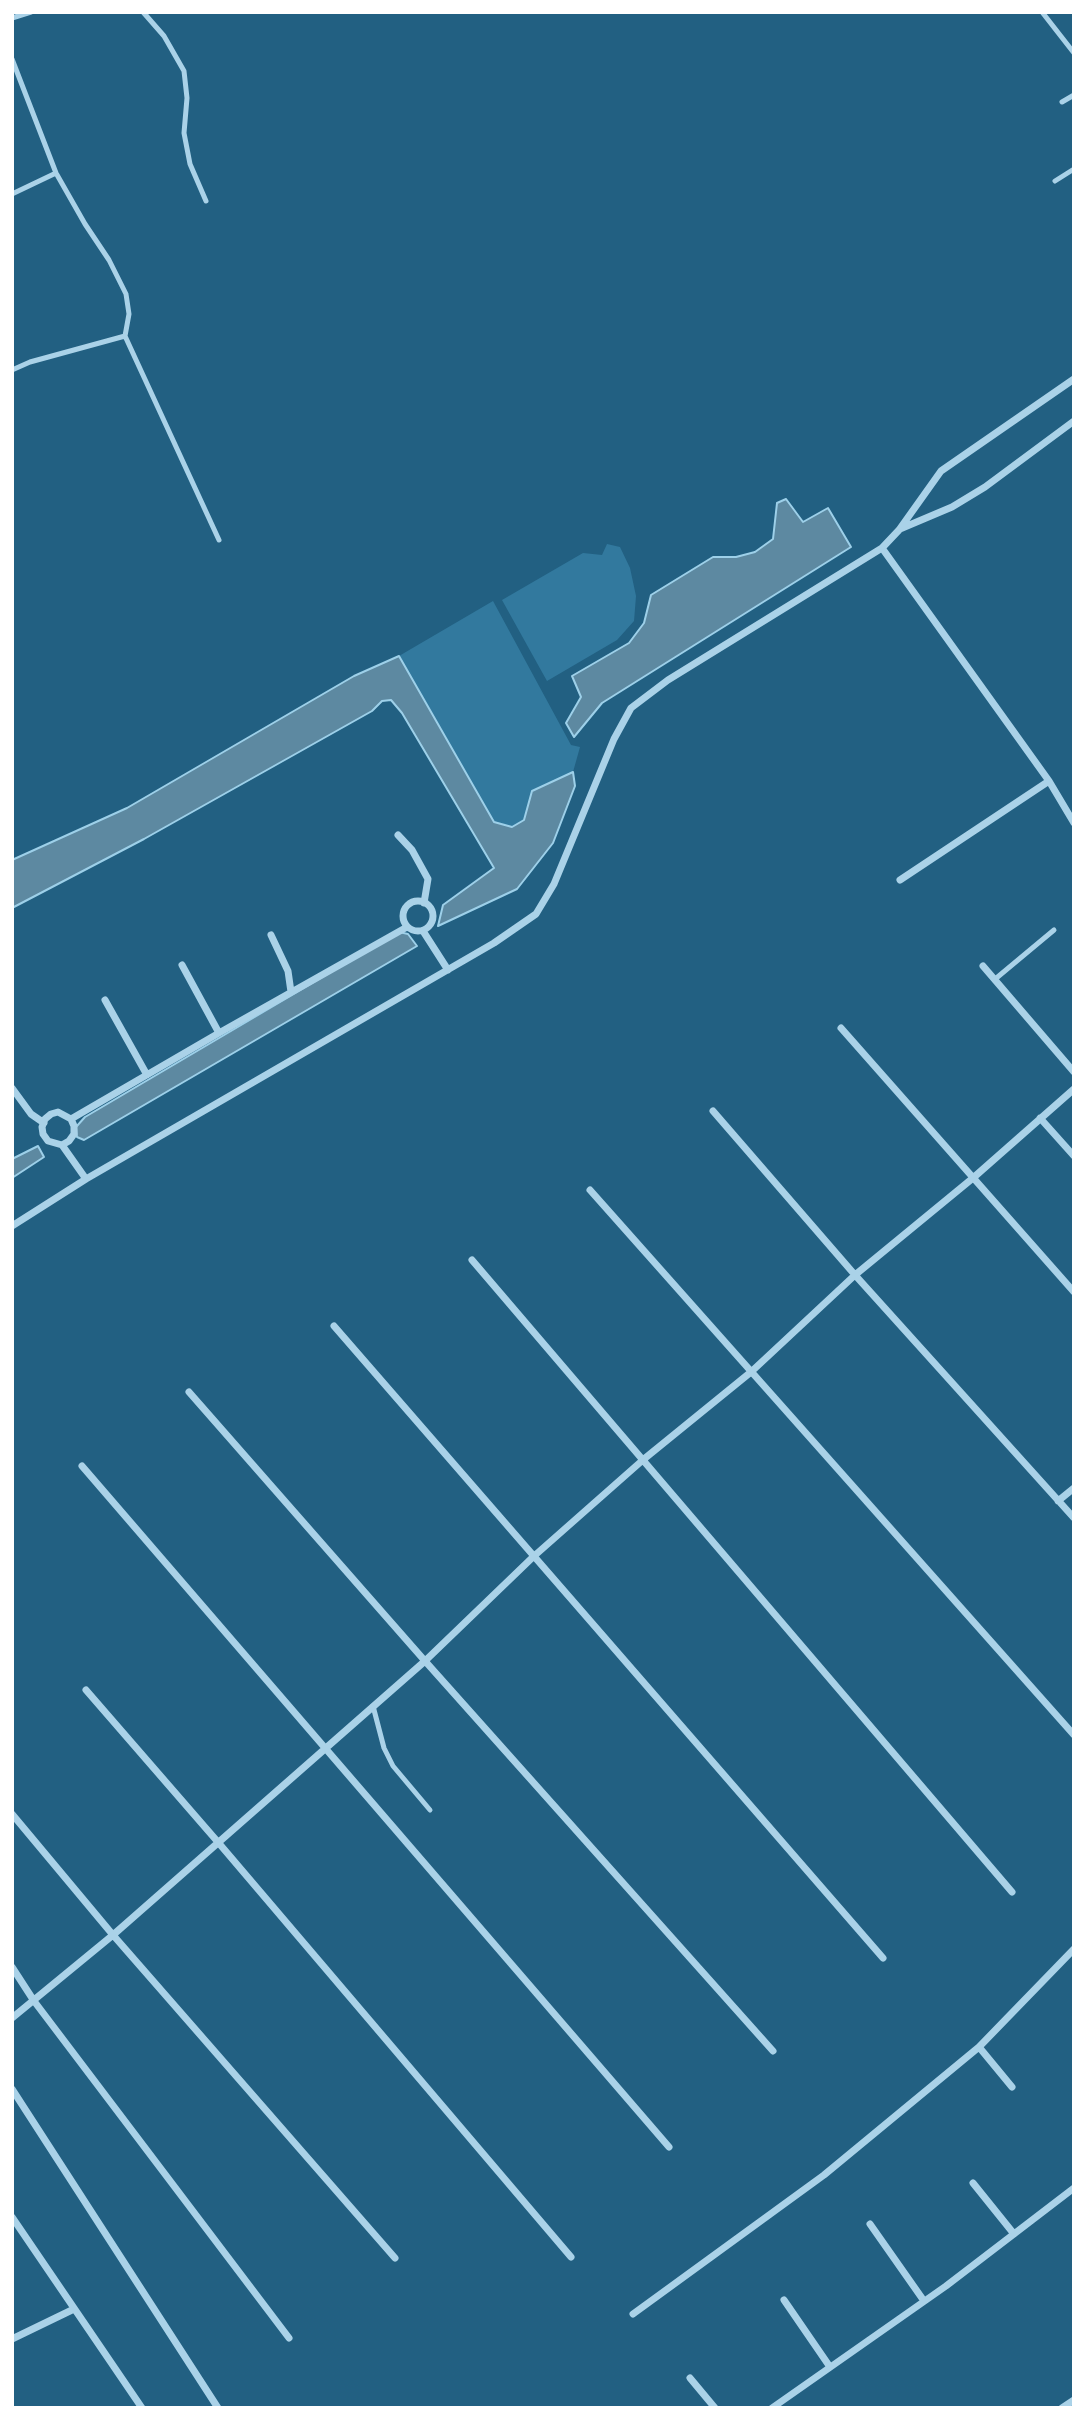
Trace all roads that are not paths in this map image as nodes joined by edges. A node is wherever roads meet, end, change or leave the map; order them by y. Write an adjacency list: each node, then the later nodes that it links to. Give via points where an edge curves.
1 (31, 12): 4 (lane)
2 (143, 12): 13 (lane, via 164,36 184,71 184,133 190,164)
3 (1042, 12): 5 (lane)
4 (12, 18)
5 (1074, 53)
6 (12, 59): 10 (lane)
7 (1074, 95): 8 (lane)
8 (1062, 102)
9 (1074, 169): 11 (lane)
10 (56, 173): 12 (lane); 14 (lane, via 127,294)
11 (1055, 181)
12 (12, 194)
13 (206, 201)
14 (125, 336): 15 (lane); 19 (lane)
15 (12, 370)
16 (1074, 379): 18 (street, via 941,471)
17 (1074, 421): 18 (street, via 985,487)
18 (899, 530): 20 (street)
19 (219, 540)
20 (882, 548): 21 (street); 32 (street, via 668,680 631,708 554,884 536,914)
21 (1049, 781): 22 (street); 24 (street)
22 (1074, 823)
23 (398, 835): 25 (street, via 428,879)
24 (900, 880)
25 (424, 902): 26 (street, via 413,902 404,910); 28 (street, via 433,917)
26 (407, 927): 28 (street); 34 (street)
27 (1054, 930): 33 (lane)
28 (423, 931): 32 (street)
29 (271, 935): 34 (street, via 288,971)
30 (183, 965): 37 (street)
31 (983, 966): 33 (street)
32 (448, 970): 49 (street)
33 (994, 980): 38 (street)
34 (290, 992): 37 (street)
35 (105, 1000): 39 (street)
36 (841, 1028): 48 (street)
37 (219, 1032): 39 (street)
38 (1074, 1072)
39 (147, 1075): 44 (street)
40 (12, 1088): 45 (street, via 31,1114)
41 (1074, 1089): 43 (street)
42 (713, 1111): 53 (street)
43 (1040, 1118): 47 (street); 48 (street)
44 (71, 1119): 45 (street, via 58,1112); 46 (street, via 74,1134)
45 (44, 1123): 46 (street, via 48,1141)
46 (62, 1144): 49 (street)
47 (1074, 1156)
48 (973, 1178): 53 (street); 54 (street)
49 (86, 1179): 51 (street)
50 (590, 1190): 56 (street)
51 (12, 1226)
52 (472, 1260): 58 (street)
53 (855, 1275): 56 (street); 61 (street)
54 (1074, 1292)
55 (334, 1326): 63 (street)
56 (751, 1372): 58 (street); 67 (street)
57 (189, 1392): 64 (street)
58 (644, 1459): 63 (street); 72 (street)
59 (82, 1466): 68 (street)
60 (1074, 1488): 61 (street)
61 (1058, 1501): 62 (street)
62 (1074, 1518)
63 (533, 1557): 64 (street); 75 (street)
64 (425, 1661): 66 (street); 80 (street)
65 (86, 1690): 71 (street)
66 (373, 1706): 68 (street); 69 (lane, via 393,1766)
67 (1074, 1735)
68 (324, 1749): 71 (street); 83 (street)
69 (430, 1810)
70 (12, 1814): 73 (street)
71 (218, 1841): 73 (street); 89 (street)
72 (1012, 1892)
73 (113, 1935): 77 (street); 90 (street)
74 (1074, 1950): 79 (street)
75 (883, 1958)
76 (12, 1967): 77 (street)
77 (34, 2001): 78 (street); 95 (street)
78 (12, 2018)
79 (979, 2047): 81 (street); 94 (street, via 824,2175)
80 (773, 2051)
81 (1012, 2087)
82 (12, 2089): 101 (street)
83 (669, 2147)
84 (973, 2183): 88 (street)
85 (1074, 2188): 88 (street)
86 (12, 2217): 93 (street)
87 (870, 2224): 92 (street)
88 (1014, 2234): 92 (street)
89 (571, 2257)
90 (395, 2258)
91 (784, 2300): 97 (street)
92 (924, 2301): 97 (street)
93 (74, 2309): 96 (street); 100 (street)
94 (632, 2314)
95 (289, 2337)
96 (12, 2339)
97 (830, 2367): 103 (street)
98 (690, 2378): 102 (street)
99 (1074, 2400): 104 (street)
100 (142, 2408)
101 (218, 2408)
102 (715, 2408)
103 (772, 2408)
104 (1062, 2408)

